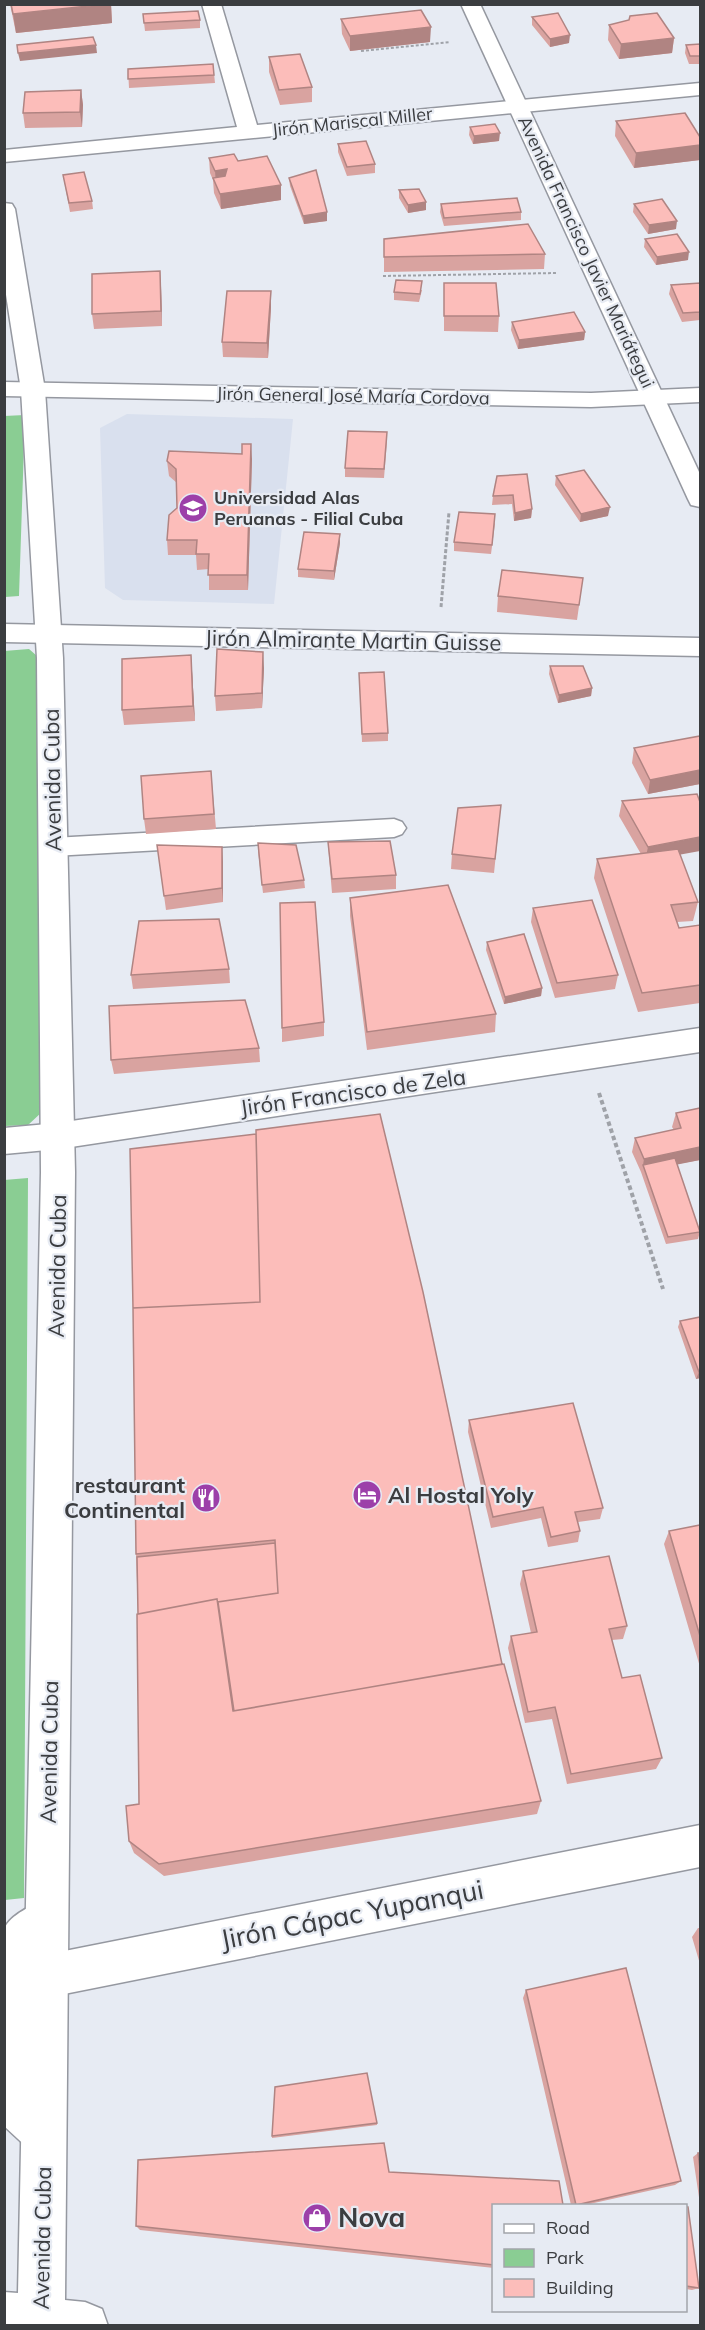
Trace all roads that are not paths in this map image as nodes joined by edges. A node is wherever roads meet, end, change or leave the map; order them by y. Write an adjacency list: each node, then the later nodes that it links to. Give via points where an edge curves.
1 (212, 4): 5 (street)
2 (470, 4): 4 (street, Avenida Francisco Javier Mariátegui)
3 (700, 89): 4 (street, Jirón Mariscal Miller)
4 (518, 106): 5 (street, Jirón Mariscal Miller); 10 (street, Avenida Francisco Javier Mariátegui)
5 (249, 132): 6 (street, Jirón Mariscal Miller)
6 (4, 156)
7 (4, 209): 8 (street, Avenida Cuba)
8 (19, 389): 10 (street, Jirón General José María Cordova); 13 (street, Avenida Cuba)
9 (700, 395): 10 (street, Jirón General José María Cordova)
10 (654, 398): 11 (street, Avenida Francisco Javier Mariátegui)
11 (700, 499)
12 (4, 633): 13 (street, Jirón Almirante Martin Guisse)
13 (50, 634): 14 (street, Jirón Almirante Martin Guisse); 16 (street, Avenida Cuba)
14 (700, 648)
15 (394, 828): 16 (lane)
16 (53, 847): 18 (street, Avenida Cuba)
17 (700, 1040): 18 (street, Jirón Francisco de Zela)
18 (58, 1136): 19 (street, Jirón Francisco de Zela); 21 (street, Avenida Cuba)
19 (4, 1141)
20 (700, 1846): 22 (street, Jirón Cápac Yupanqui)
21 (47, 1916): 22 (lane, via 19,1936)
22 (23, 1982): 23 (lane, via 13,2109)
23 (44, 2138): 24 (street, Avenida Cuba)
24 (43, 2322)

